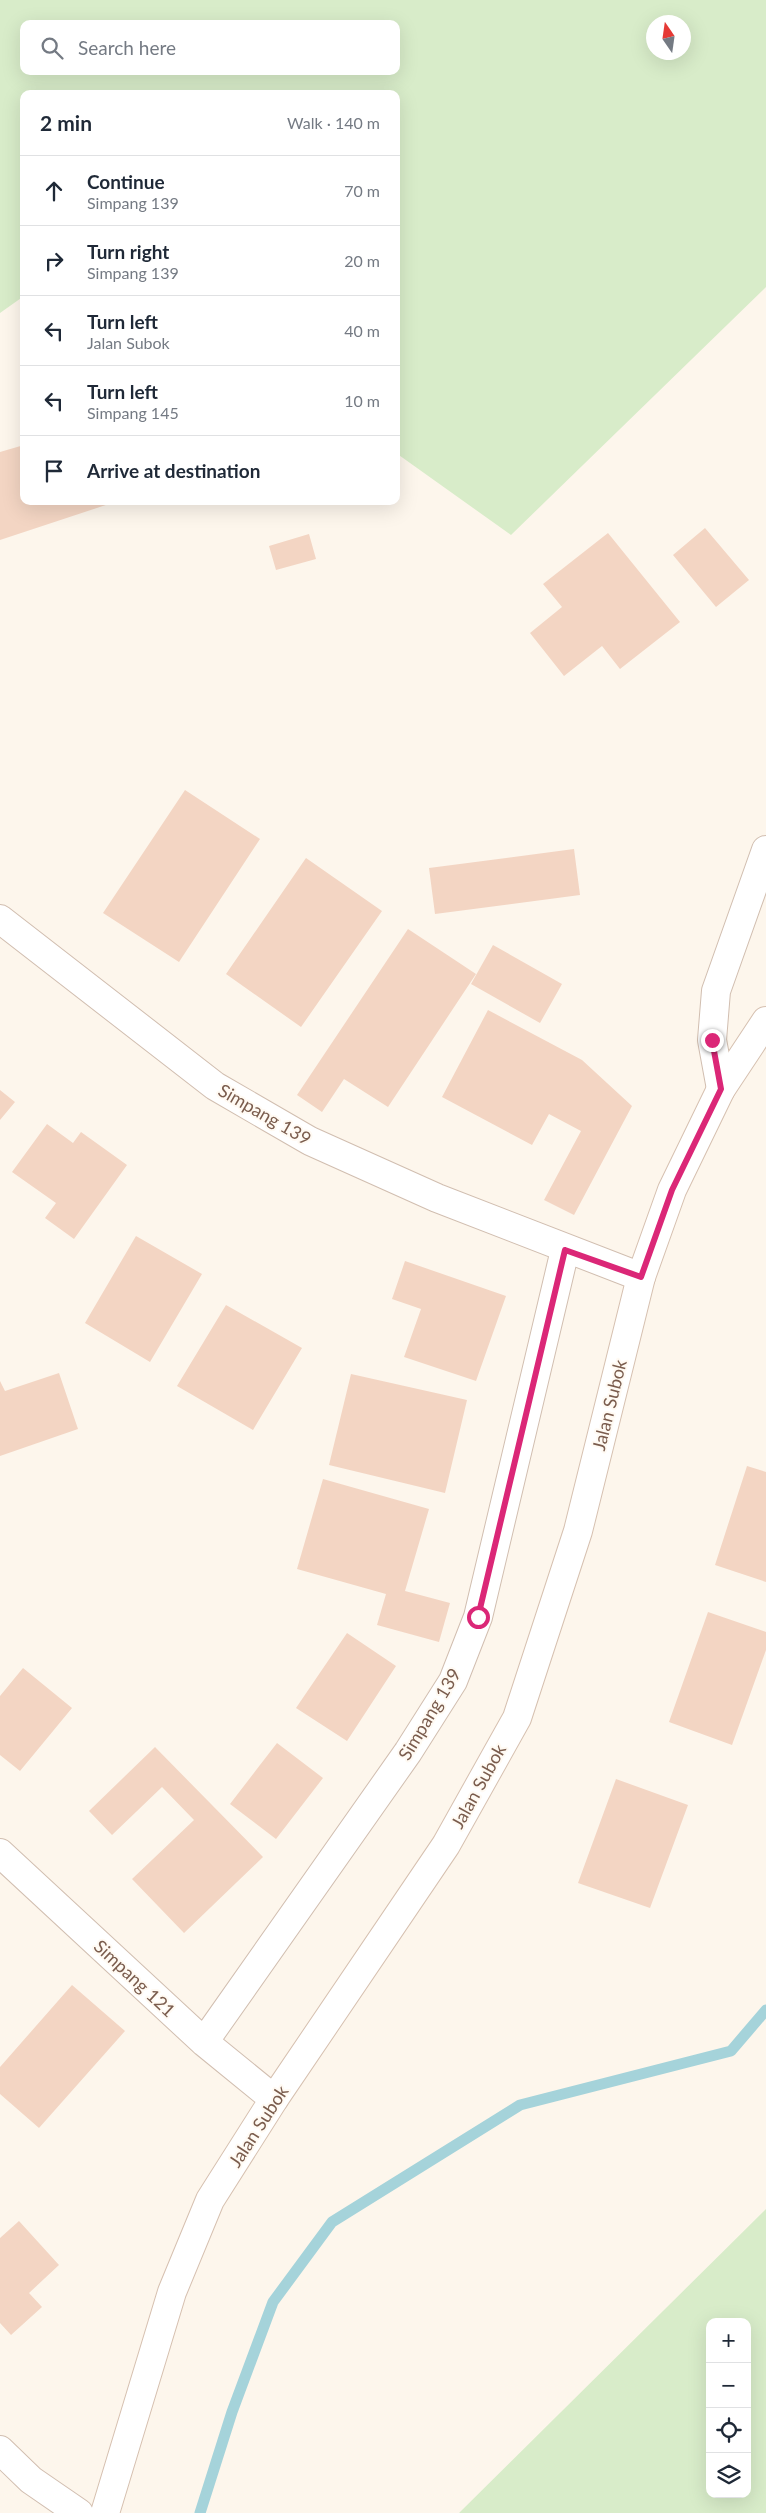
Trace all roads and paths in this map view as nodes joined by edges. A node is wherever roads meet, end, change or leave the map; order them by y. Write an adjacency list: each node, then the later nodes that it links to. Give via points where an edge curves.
1 (766, 850): 4 (street, via 716,991 712,1040)
2 (0, 919): 5 (street, Simpang 139, via 231,1095 310,1141)
3 (766, 1020): 4 (street, Jalan Subok)
4 (721, 1089): 6 (street, Jalan Subok, via 672,1190)
5 (565, 1250): 6 (street, Simpang 139); 8 (street, Simpang 139, via 478,1617 453,1681 408,1752)
6 (641, 1277): 9 (street, Jalan Subok, via 578,1531 517,1718 446,1845)
7 (0, 1853): 8 (street, Simpang 121)
8 (204, 2042): 9 (street, Simpang 121)
9 (274, 2099): 12 (street, Jalan Subok, via 210,2200 172,2292)
10 (0, 2450): 11 (street, via 31,2480)
11 (79, 2513)
12 (105, 2513)

